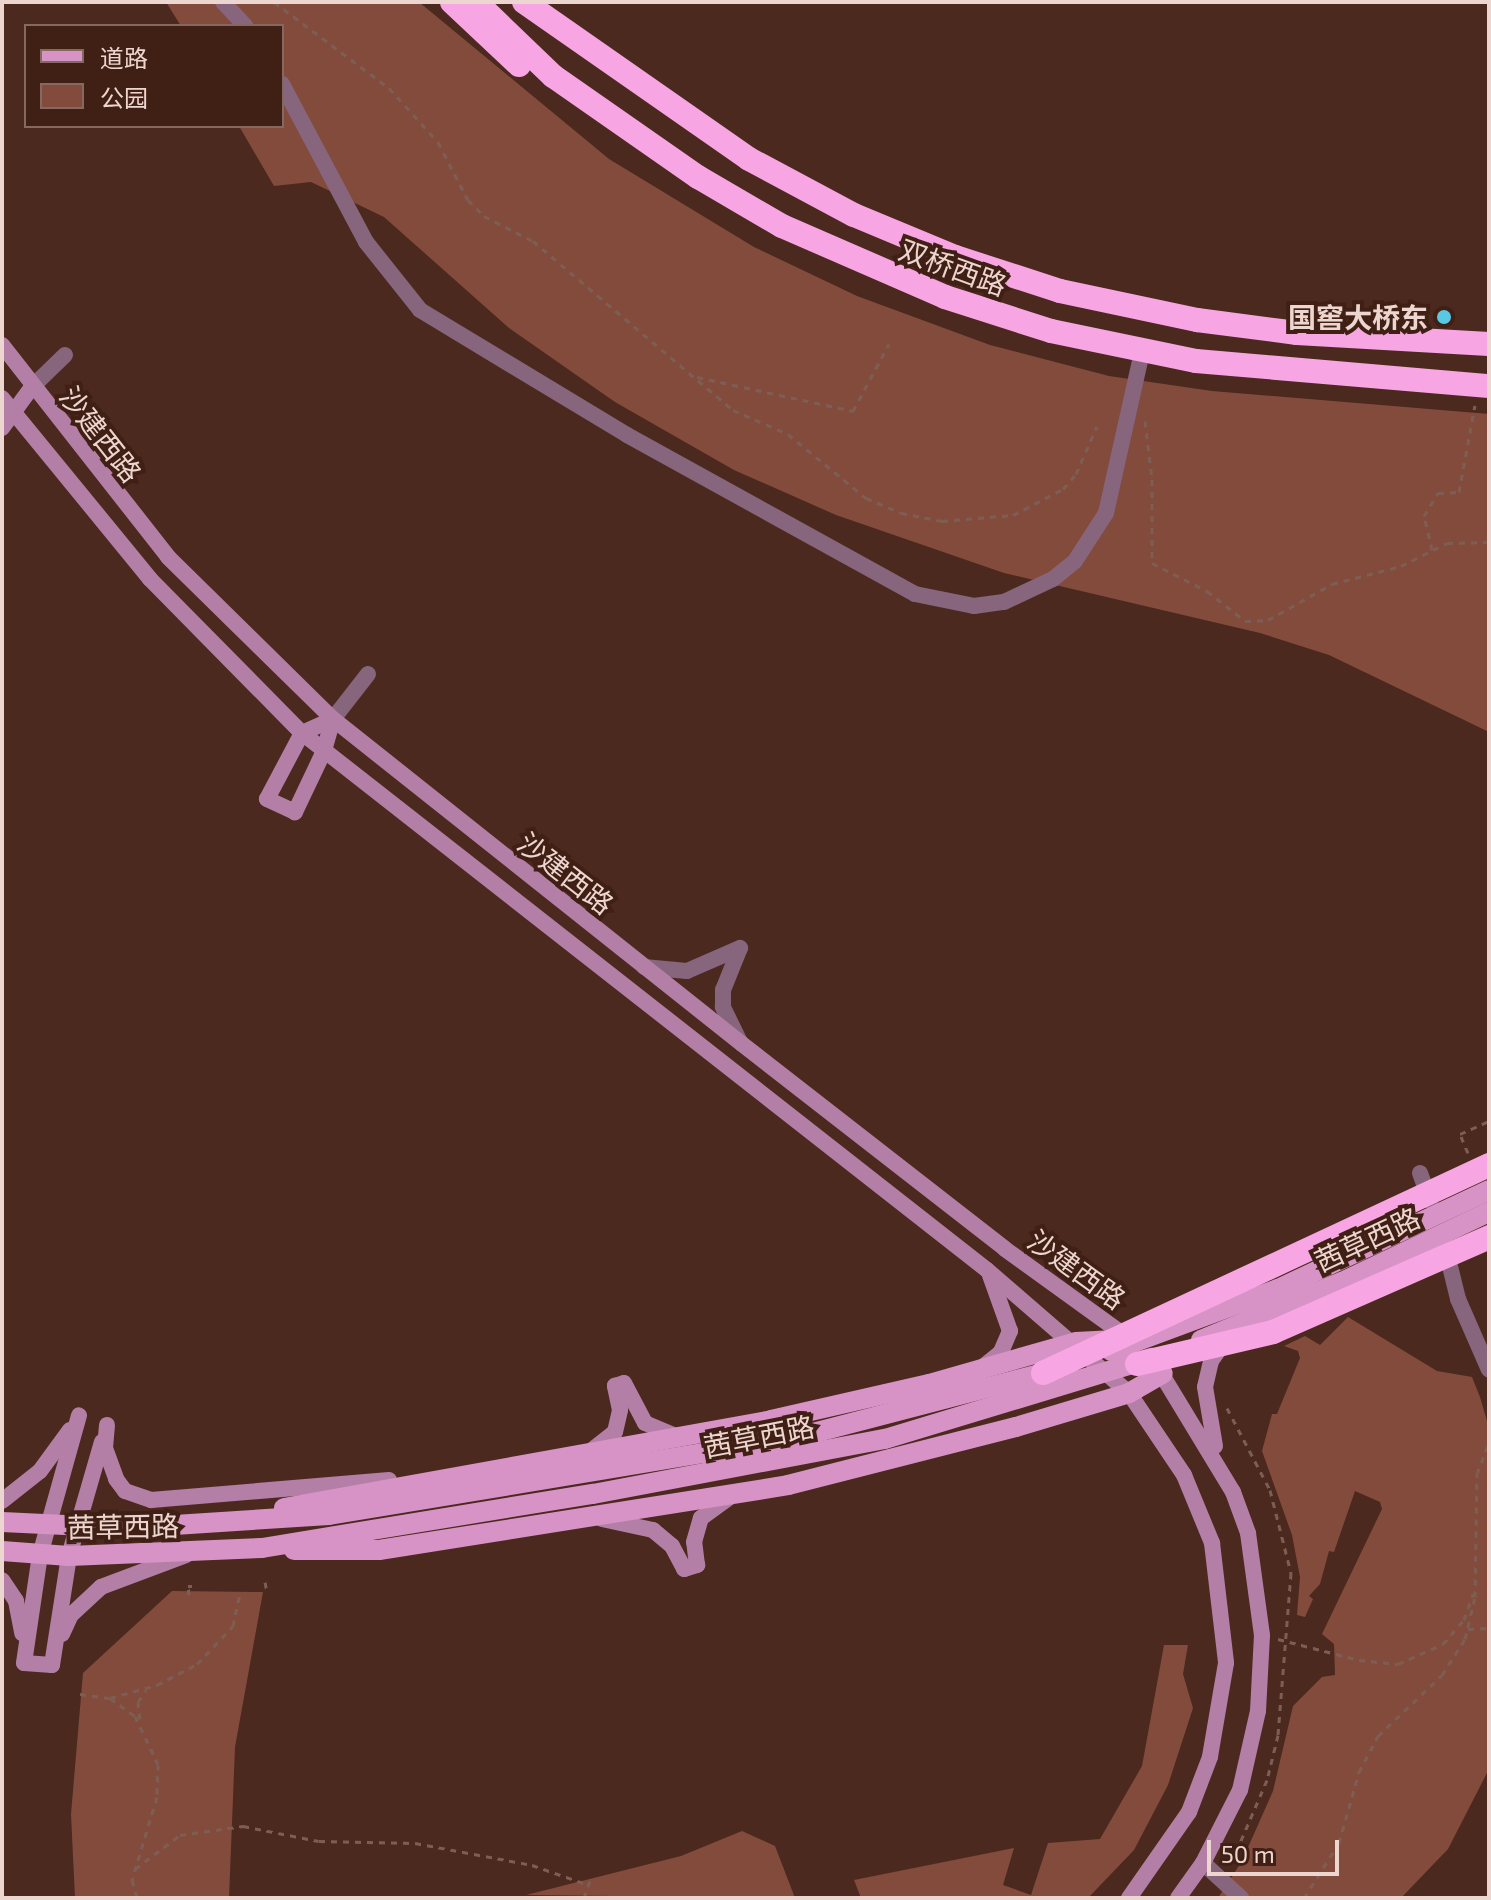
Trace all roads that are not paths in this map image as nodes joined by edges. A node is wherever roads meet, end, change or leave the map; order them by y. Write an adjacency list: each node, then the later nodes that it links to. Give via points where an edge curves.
1 (223, 2): 6 (street)
2 (452, 2): 9 (highway, via 548,86)
3 (476, 2): 9 (highway, 双桥西路, via 553,76)
4 (524, 2): 8 (highway, 双桥西路)
5 (540, 2): 8 (highway)
6 (243, 24)
7 (284, 88): 12 (street, via 366,242 420,310 627,435 915,594 974,606 1004,602 1053,579 1075,561 1106,513)
8 (641, 88): 10 (highway, 双桥西路, via 714,138 826,201 927,246 1046,287 1128,308 1250,328)
9 (627, 129): 12 (highway, 双桥西路, via 770,219 888,275 995,315)
10 (1489, 344)
11 (2, 345): 15 (main road, 沙建西路)
12 (1142, 352): 14 (highway, 双桥西路, via 1293,373)
13 (65, 355): 15 (street)
14 (1484, 386)
15 (32, 387): 16 (main road); 17 (main road); 20 (main road, 沙建西路, via 168,557)
16 (2, 397): 17 (main road, 沙建西路)
17 (16, 416): 18 (main road); 21 (main road, 沙建西路, via 150,579)
18 (2, 428)
19 (368, 674): 20 (street)
20 (333, 719): 21 (main road); 22 (main road); 23 (main road, 沙建西路)
21 (302, 733): 22 (main road, 沙建西路); 22 (main road, via 267,799 295,812)
22 (324, 751): 32 (main road, 沙建西路)
23 (643, 967): 24 (main road, 沙建西路); 24 (street, via 687,971 740,948 723,990 729,1024)
24 (742, 1044): 34 (main road, 沙建西路, via 1005,1249)
25 (1489, 1165): 40 (highway)
26 (1420, 1173): 29 (street)
27 (1489, 1190): 40 (main road, 茜草西路, via 1278,1289)
28 (1489, 1212): 37 (main road, 茜草西路, via 1286,1307)
29 (1434, 1214): 31 (street); 33 (main road)
30 (1489, 1237): 37 (highway, via 1273,1332)
31 (1447, 1252): 36 (main road); 38 (street, via 1458,1299)
32 (987, 1270): 35 (main road, 沙建西路); 39 (main road, via 1010,1331 1001,1352)
33 (1208, 1309): 34 (main road); 36 (main road)
34 (1130, 1338): 35 (main road); 41 (main road, 沙建西路)
35 (1076, 1342): 39 (main road); 43 (main road, 沙建西路)
36 (1224, 1345): 41 (main road); 49 (main road, via 1211,1361 1205,1387)
37 (1137, 1364): 50 (main road, 茜草西路, via 885,1439)
38 (1489, 1370)
39 (975, 1371): 42 (main road)
40 (1043, 1373): 50 (main road, 茜草西路)
41 (1163, 1373): 43 (main road); 49 (main road, 沙建西路)
42 (929, 1384): 46 (main road); 47 (main road)
43 (1129, 1393): 47 (main road); 68 (main road, 沙建西路, via 1184,1475 1212,1543 1226,1663 1210,1757 1189,1812)
44 (79, 1415): 45 (main road); 53 (main road, via 40,1471); 57 (main road)
45 (107, 1425): 51 (main road, via 105,1448 116,1479 125,1491 151,1500); 58 (main road)
46 (680, 1436): 48 (main road); 48 (main road, via 645,1423 624,1383 615,1386 620,1410 615,1432)
47 (948, 1447): 52 (main road)
48 (591, 1451): 51 (main road)
49 (1217, 1459): 67 (main road, via 1248,1533 1262,1635 1252,1747 1240,1790)
50 (710, 1465): 56 (main road, 茜草西路, via 329,1515); 59 (main road, 茜草西路)
51 (451, 1474): 56 (main road)
52 (738, 1494): 54 (main road); 54 (main road, via 701,1518 694,1542 697,1565 684,1569 672,1546 653,1530)
53 (2, 1501)
54 (592, 1518): 59 (main road, via 379,1550)
55 (2, 1522): 57 (main road, 茜草西路)
56 (211, 1525): 58 (main road, 茜草西路)
57 (47, 1527): 58 (main road, 茜草西路); 62 (main road)
58 (77, 1527): 63 (main road)
59 (262, 1548): 61 (main road, 茜草西路)
60 (2, 1551): 62 (main road, 茜草西路)
61 (195, 1552): 63 (main road, 茜草西路); 66 (main road, via 123,1576 91,1594 71,1615)
62 (40, 1555): 63 (main road, 茜草西路); 65 (main road)
63 (69, 1556): 66 (main road)
64 (2, 1580): 65 (main road, via 20,1610)
65 (24, 1663): 66 (main road)
66 (52, 1665)
67 (1203, 1863): 69 (main road); 70 (street)
68 (1129, 1898)
69 (1178, 1898)
70 (1241, 1898)

